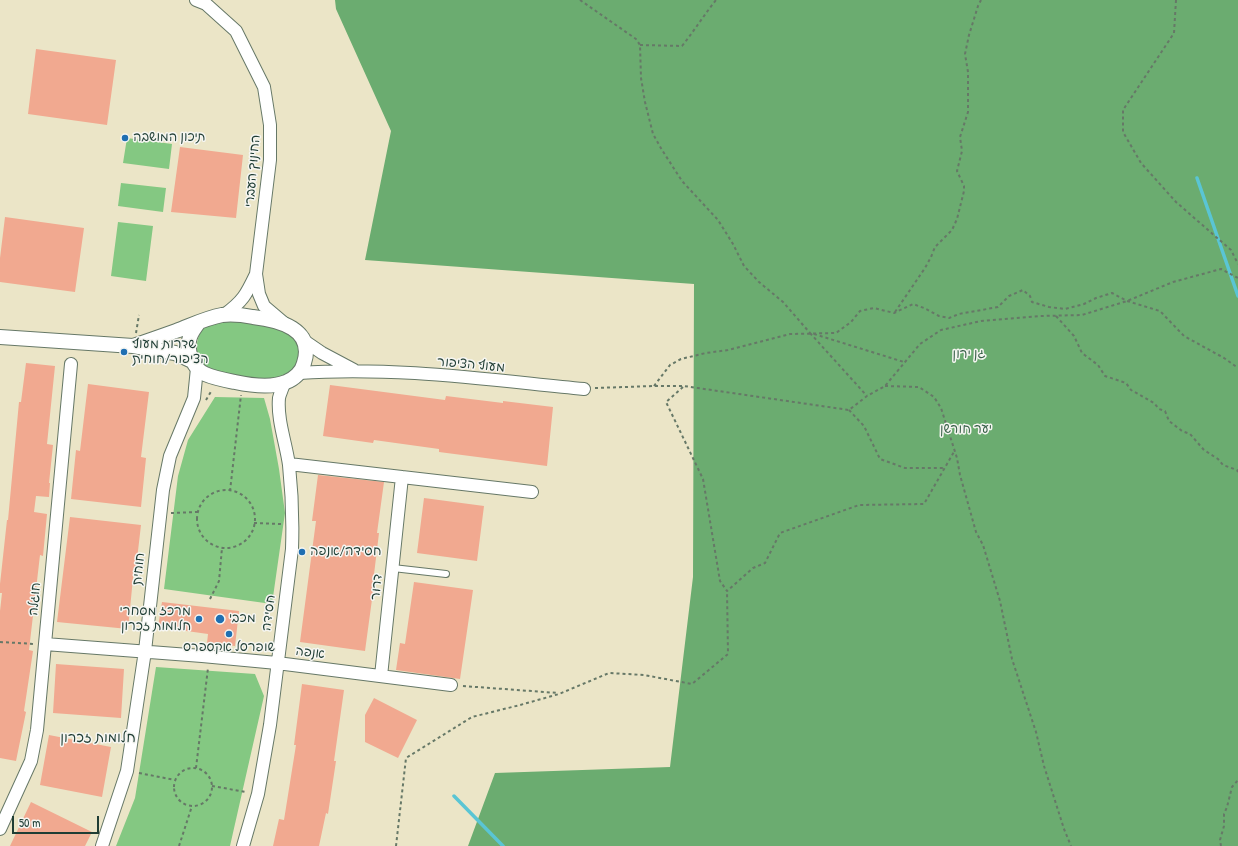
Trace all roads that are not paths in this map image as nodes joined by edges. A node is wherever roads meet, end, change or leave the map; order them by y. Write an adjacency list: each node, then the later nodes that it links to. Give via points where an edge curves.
1 (196, 0): 2 (street, החינוך העברי, via 206,4 236,31 264,87 270,125 270,160)
2 (256, 274): 3 (street, החינוך העברי, via 238,305); 5 (street, החינוך העברי, via 264,306)
3 (224, 315): 4 (street); 5 (street)
4 (199, 322): 8 (street); 10 (street, via 192,331 189,341 189,351)
5 (284, 323): 7 (street, via 299,333)
6 (0, 337): 8 (street)
7 (303, 340): 11 (street, מעוף הציפור); 12 (street, via 306,357)
8 (133, 346): 10 (street, via 175,353)
9 (70, 364): 20 (street, חוגלה)
10 (195, 364): 13 (street, via 204,374 243,383); 21 (street, חוחית, via 194,398 170,456 159,513)
11 (355, 371): 12 (street, מעוף הציפור); 14 (street, מעוף הציפור)
12 (299, 373): 13 (street)
13 (284, 383): 15 (street, חסידה, via 279,397 280,415)
14 (584, 389)
15 (289, 464): 16 (street); 22 (street, חסידה, via 292,549)
16 (402, 477): 17 (street); 18 (street, דרור)
17 (532, 492)
18 (393, 568): 19 (lane); 23 (street, דרור)
19 (446, 574)
20 (45, 644): 21 (street, אנפה); 25 (street, חוגלה, via 37,730 31,762)
21 (145, 652): 22 (street, אנפה); 26 (street, חוחית, via 127,771)
22 (277, 663): 23 (street, אנפה); 27 (street, חסידה, via 270,725 252,793)
23 (382, 676): 24 (street, אנפה)
24 (451, 685)
25 (0, 829)
26 (102, 846)
27 (243, 846)

